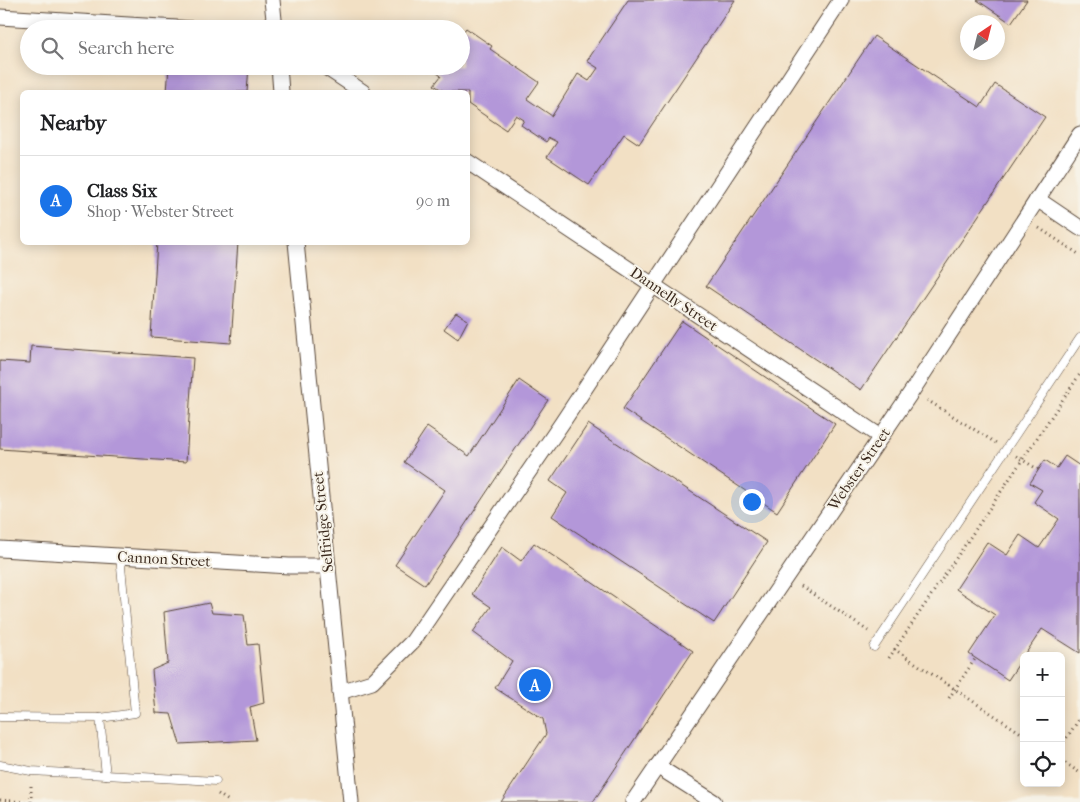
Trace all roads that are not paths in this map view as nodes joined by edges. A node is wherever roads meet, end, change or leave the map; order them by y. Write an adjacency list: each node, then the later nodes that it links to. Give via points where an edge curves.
1 (272, 0): 5 (street)
2 (841, 0): 15 (street)
3 (0, 17): 4 (street)
4 (48, 20)
5 (274, 20)
6 (280, 75): 8 (street)
7 (338, 75): 9 (street)
8 (282, 90)
9 (360, 90)
10 (1080, 134): 12 (street, Webster Street)
11 (470, 163): 15 (street, Dannelly Street)
12 (1037, 199): 13 (street); 17 (street, Webster Street)
13 (1080, 228)
14 (296, 245): 20 (street, Selfridge Street)
15 (653, 285): 17 (street, Dannelly Street); 22 (street, via 413,641 372,682)
16 (1080, 338): 21 (lane)
17 (881, 437): 26 (street, Webster Street)
18 (0, 549): 19 (street, Cannon Street)
19 (120, 556): 20 (street, Cannon Street); 24 (lane, via 135,713)
20 (328, 566): 22 (street, Selfridge Street)
21 (874, 647)
22 (340, 692): 29 (street, Selfridge Street)
23 (0, 717): 24 (lane)
24 (100, 718): 27 (lane)
25 (0, 765): 27 (lane, via 32,771)
26 (658, 766): 30 (street, Webster Street); 31 (street)
27 (106, 775): 28 (lane)
28 (216, 781)
29 (351, 802)
30 (633, 802)
31 (714, 802)

